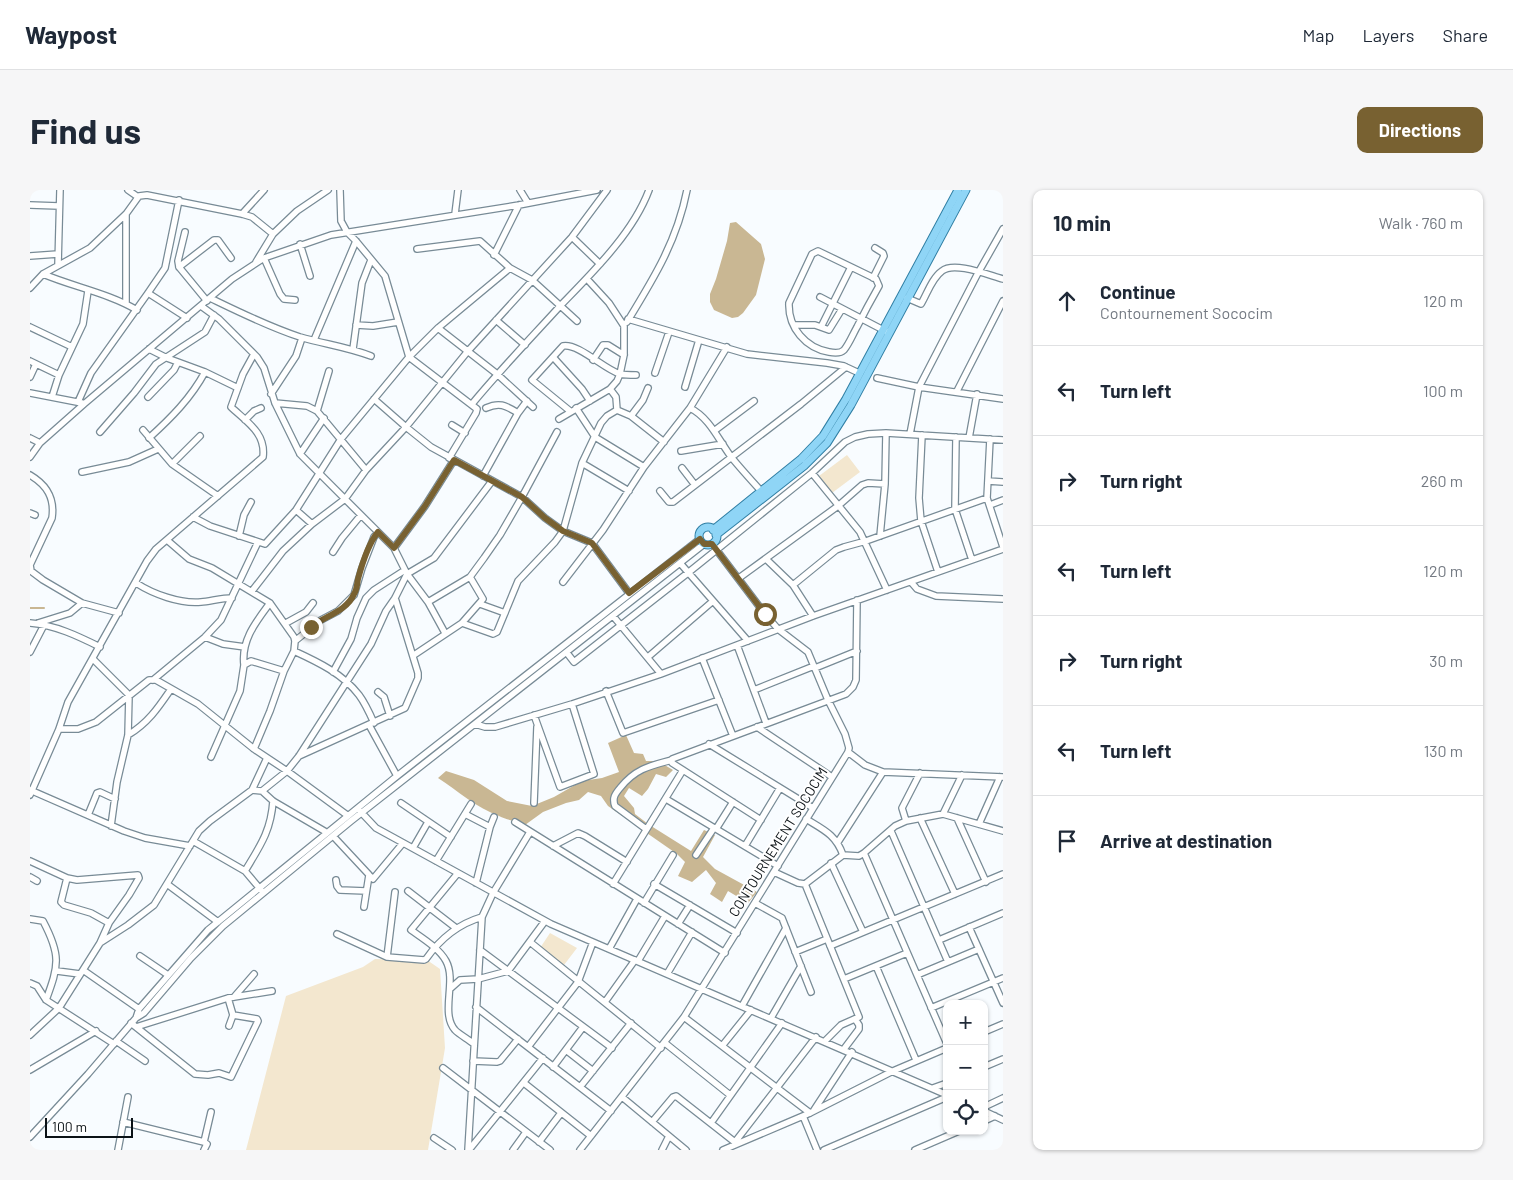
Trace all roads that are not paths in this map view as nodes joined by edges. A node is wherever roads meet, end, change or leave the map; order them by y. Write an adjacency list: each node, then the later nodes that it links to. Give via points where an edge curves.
1 (60, 190): 22 (street)
2 (128, 190): 17 (street)
3 (328, 190): 29 (street, via 297,211)
4 (340, 190): 28 (street, via 341,221)
5 (458, 190): 25 (street)
6 (520, 190): 19 (street)
7 (567, 190): 16 (street)
8 (597, 190): 16 (street)
9 (607, 190): 30 (street)
10 (649, 190): 43 (street, via 623,235)
11 (687, 190): 75 (street, via 661,266)
12 (958, 190): 85 (main road)
13 (966, 190): 59 (main road)
14 (260, 191): 24 (street)
15 (148, 192): 17 (street); 18 (street)
16 (572, 195): 19 (street)
17 (138, 197): 23 (street)
18 (179, 200): 24 (street); 57 (street, via 164,268)
19 (528, 203): 21 (street)
20 (30, 205): 22 (street)
21 (519, 205): 25 (street); 37 (street)
22 (59, 206): 36 (street)
23 (126, 214): 44 (street, via 90,248); 63 (street)
24 (242, 214): 29 (street, via 252,217)
25 (455, 214): 28 (street)
26 (1003, 229): 31 (street)
27 (185, 232): 45 (street)
28 (347, 232): 32 (street); 33 (street)
29 (272, 234): 42 (street)
30 (572, 237): 43 (street); 54 (street)
31 (1001, 238): 48 (street)
32 (356, 241): 41 (street); 87 (street)
33 (300, 244): 40 (street); 50 (street)
34 (875, 248): 51 (street, via 884,256)
35 (417, 249): 37 (street, via 480,242)
36 (58, 254): 38 (street); 44 (street)
37 (494, 255): 47 (street)
38 (30, 256)
39 (231, 258): 45 (street, via 218,240 214,240)
40 (264, 258): 42 (street); 61 (street, via 284,300)
41 (371, 260): 76 (street, via 385,276); 78 (street, via 362,283)
42 (255, 264): 60 (street)
43 (600, 264): 52 (street)
44 (58, 265): 49 (street)
45 (179, 266): 60 (street)
46 (851, 267): 51 (street); 64 (street); 79 (street, via 820,251 812,254 789,303)
47 (510, 268): 54 (street); 83 (street)
48 (978, 272): 53 (street); 59 (street, via 960,267 943,269 921,304); 118 (street)
49 (43, 274): 55 (street); 56 (street)
50 (310, 276)
51 (872, 278): 72 (street, via 879,286)
52 (587, 279): 66 (street); 81 (street)
53 (1003, 279)
54 (532, 280): 66 (street); 74 (street)
55 (30, 288)
56 (88, 291): 63 (street, via 106,294); 90 (street, via 83,324)
57 (148, 294): 68 (street); 71 (street)
58 (820, 297): 64 (street)
59 (907, 298): 85 (main road)
60 (208, 300): 65 (street); 86 (street)
61 (295, 300)
62 (1003, 301): 70 (street)
63 (126, 304): 68 (street)
64 (832, 304): 67 (street); 82 (street)
65 (201, 306): 69 (street); 71 (street)
66 (561, 306): 77 (street); 89 (street)
67 (842, 309): 72 (street); 82 (street, via 831,329)
68 (137, 310): 133 (street, via 91,373)
69 (214, 315): 95 (street); 100 (street, via 205,332)
70 (994, 317): 73 (street); 122 (street)
71 (187, 318): 93 (street)
72 (861, 319): 79 (street, via 844,350 839,353 810,345); 85 (street)
73 (1003, 319)
74 (496, 320): 89 (street); 94 (street)
75 (628, 320): 81 (street); 84 (street)
76 (398, 322): 78 (street); 98 (street)
77 (577, 322)
78 (356, 325): 92 (street)
79 (794, 325): 82 (street)
80 (30, 326): 90 (street)
81 (624, 326): 96 (street)
82 (821, 327)
83 (438, 328): 94 (street); 98 (street)
84 (668, 332): 88 (street); 108 (street)
85 (885, 332): 109 (main road); 210 (main road, via 851,405 827,443 804,466)
86 (302, 338): 87 (street); 124 (street, via 296,356)
87 (314, 340): 92 (street)
88 (699, 340): 91 (street); 117 (street)
89 (525, 345): 110 (street)
90 (72, 347): 112 (street)
91 (727, 348): 105 (street, via 747,354); 139 (street)
92 (353, 349): 97 (street)
93 (149, 350): 100 (street); 133 (street)
94 (468, 350): 110 (street); 116 (street)
95 (254, 354): 119 (street); 124 (street, via 264,368)
96 (624, 355): 101 (street, via 603,345); 111 (street)
97 (371, 356)
98 (409, 357): 116 (street); 128 (street)
99 (553, 357): 101 (street, via 565,345 579,349); 131 (street); 140 (street, via 532,380)
100 (167, 358): 103 (street); 152 (street, via 156,364)
101 (593, 360): 111 (street)
102 (30, 361): 104 (street)
103 (178, 362): 107 (street); 127 (street)
104 (36, 364): 112 (street); 114 (street)
105 (846, 367): 109 (street); 174 (street)
106 (329, 370): 142 (street)
107 (205, 372): 119 (street); 161 (street, via 183,405)
108 (655, 373)
109 (859, 373): 193 (main road, via 823,436 801,460)
110 (497, 374): 130 (street); 135 (street)
111 (620, 374): 113 (street); 121 (street)
112 (59, 375): 126 (street)
113 (636, 375)
114 (30, 377)
115 (877, 378): 118 (street)
116 (441, 382): 135 (street); 149 (street)
117 (685, 387)
118 (919, 387): 122 (street); 156 (street)
119 (238, 388): 147 (street, via 231,407)
120 (648, 388): 144 (street)
121 (610, 389): 131 (street); 141 (street, via 616,397)
122 (957, 391): 125 (street)
123 (30, 393): 126 (street)
124 (271, 394): 134 (street)
125 (977, 394): 129 (street); 163 (street)
126 (52, 397): 133 (street)
127 (148, 397)
128 (374, 399): 149 (street); 162 (street)
129 (1003, 399)
130 (526, 401): 136 (street); 143 (street)
131 (590, 401): 140 (street)
132 (754, 401): 151 (street)
133 (81, 403): 168 (street)
134 (275, 403): 142 (street, via 307,406); 172 (street)
135 (472, 404): 154 (street, via 477,410)
136 (533, 407)
137 (261, 408): 147 (street)
138 (486, 408): 143 (street, via 501,404)
139 (690, 408): 151 (street); 167 (street)
140 (573, 410): 146 (street); 159 (street)
141 (617, 410): 144 (street); 159 (street, via 607,416)
142 (318, 411): 145 (street)
143 (518, 413): 185 (street)
144 (632, 416): 167 (street)
145 (324, 418): 162 (street); 172 (street)
146 (559, 418)
147 (245, 420): 194 (street, via 260,434 263,458)
148 (452, 425): 154 (street)
149 (406, 427): 175 (street); 180 (street)
150 (143, 430): 161 (street)
151 (714, 430): 169 (street)
152 (100, 432)
153 (557, 432): 195 (street)
154 (465, 433): 175 (street)
155 (886, 433): 156 (street); 182 (street, via 850,439); 189 (street)
156 (910, 434): 157 (street)
157 (922, 435): 160 (street); 206 (street)
158 (200, 436): 177 (street)
159 (595, 437): 176 (street); 178 (street)
160 (956, 437): 163 (street); 202 (street)
161 (150, 438): 170 (street)
162 (341, 438): 180 (street); 183 (street)
163 (969, 438): 165 (street)
164 (30, 439): 168 (street)
165 (990, 439): 166 (street); 187 (street)
166 (1003, 440)
167 (664, 442): 178 (street)
168 (40, 443): 173 (street)
169 (723, 444): 171 (street); 174 (street)
170 (158, 449): 177 (street); 181 (street, via 129,462)
171 (682, 451)
172 (300, 454): 183 (street)
173 (30, 457)
174 (732, 457): 190 (street); 193 (street)
175 (451, 459): 185 (street); 218 (street, via 425,506)
176 (582, 463): 191 (street); 208 (street)
177 (172, 464): 194 (street)
178 (644, 467): 191 (street)
179 (682, 468): 190 (street)
180 (366, 470): 196 (street)
181 (82, 472)
182 (812, 473): 201 (street); 217 (street)
183 (318, 474): 196 (street); 203 (street)
184 (30, 475): 243 (street, via 42,482 53,512 30,571)
185 (484, 476): 186 (street)
186 (492, 481): 195 (street); 224 (street, via 434,558)
187 (988, 481): 188 (street); 197 (street)
188 (1003, 482)
189 (885, 484): 201 (street, via 862,485); 212 (street)
190 (696, 485): 192 (street, via 671,503)
191 (629, 491): 216 (street)
192 (660, 491)
193 (760, 491): 210 (main road)
194 (218, 496): 205 (street)
195 (522, 497): 208 (street); 227 (street)
196 (345, 498): 204 (street); 207 (street)
197 (987, 498): 200 (street); 202 (street)
198 (1003, 500): 200 (street)
199 (251, 502): 211 (street)
200 (990, 505): 219 (street)
201 (838, 506): 215 (street); 221 (street)
202 (955, 509): 206 (street); 222 (street)
203 (296, 510): 207 (street); 214 (street, via 265,544)
204 (361, 515): 209 (street); 220 (street)
205 (194, 516): 211 (street, via 210,526); 213 (street)
206 (921, 522): 212 (street); 226 (street)
207 (312, 524): 235 (street, via 283,551)
208 (563, 531): 216 (street); 248 (street, via 518,581)
209 (378, 532): 218 (street); 259 (street, via 354,595 338,611)
210 (715, 532): 217 (main road, via 716,540); 217 (main road, via 708,528 699,534)
211 (239, 536): 214 (street)
212 (880, 536): 215 (street)
213 (167, 540): 231 (street, via 147,561); 232 (street, via 189,559)
214 (258, 542): 232 (street)
215 (866, 542): 233 (street, via 836,550); 234 (street)
216 (592, 543): 229 (street); 236 (street)
217 (708, 544): 223 (street); 225 (street); 228 (street); 236 (street)
218 (394, 548): 224 (street)
219 (1003, 548): 222 (street)
220 (333, 552)
221 (766, 559): 228 (street); 233 (street)
222 (972, 560): 226 (street)
223 (680, 562): 225 (street); 249 (street)
224 (406, 572): 238 (street); 241 (street); 275 (street, via 366,598 351,639)
225 (689, 572): 242 (street); 255 (street)
226 (938, 572): 230 (street)
227 (470, 577): 241 (street); 246 (street, via 483,597)
228 (739, 578): 256 (street)
229 (563, 582)
230 (910, 582): 234 (street); 239 (street, via 936,596)
231 (136, 583): 237 (street, via 150,592 190,601); 247 (street)
232 (239, 584): 235 (street); 237 (street)
233 (793, 584): 250 (street)
234 (887, 590): 240 (street)
235 (252, 591): 244 (street)
236 (629, 593): 310 (street)
237 (232, 598): 258 (street, via 221,620)
238 (395, 598): 268 (street); 278 (street, via 372,644)
239 (1003, 599)
240 (857, 600): 250 (street); 264 (street)
241 (428, 602): 257 (street)
242 (712, 602): 260 (street); 269 (street)
243 (82, 603): 247 (street); 254 (street, via 70,613)
244 (270, 603): 252 (street); 263 (street)
245 (313, 603): 252 (street, via 306,612)
246 (480, 604): 248 (street); 253 (street)
247 (119, 613): 262 (street)
248 (505, 613): 253 (street, via 499,630 494,634)
249 (613, 616): 255 (street); 267 (street)
250 (813, 616): 256 (street)
251 (30, 623): 254 (street)
252 (286, 623): 259 (street)
253 (462, 623): 257 (street)
254 (41, 624): 262 (street, via 72,633); 265 (street)
255 (621, 626): 267 (street, via 574,662); 269 (street)
256 (778, 630): 260 (street); 273 (street, via 808,652)
257 (445, 633): 268 (street)
258 (205, 638): 263 (street); 277 (street)
259 (295, 641): 266 (street)
260 (748, 641): 261 (street)
261 (737, 645): 270 (street); 280 (street)
262 (100, 647): 271 (street)
263 (244, 647): 272 (street)
264 (856, 651): 273 (street); 285 (street, via 855,684 846,694)
265 (30, 652)
266 (294, 652): 274 (street); 275 (street)
267 (567, 653): 292 (street)
268 (414, 654): 288 (street, via 418,678 405,708)
269 (648, 657): 276 (street)
270 (702, 658): 276 (street); 284 (street)
271 (93, 659): 283 (street); 295 (street, via 68,702)
272 (244, 665): 274 (street, via 251,661); 293 (street, via 240,692)
273 (814, 667): 280 (street); 285 (street)
274 (284, 671): 299 (street)
275 (332, 672): 278 (street)
276 (661, 674): 281 (street)
277 (153, 680): 279 (street); 283 (street)
278 (346, 681): 291 (street, via 359,695); 301 (street)
279 (172, 689): 293 (street, via 198,704); 296 (street, via 149,719)
280 (754, 690): 290 (street)
281 (606, 691): 284 (street, via 623,733); 286 (street)
282 (378, 692): 288 (street, via 384,697)
283 (129, 695): 295 (street, via 96,722 78,729); 296 (street)
284 (719, 700): 297 (street)
285 (828, 700): 290 (street); 300 (street, via 845,734)
286 (572, 704): 287 (street); 289 (street, via 594,774 560,787)
287 (534, 715): 289 (street); 292 (street, via 495,727)
288 (390, 716): 291 (street)
289 (537, 723): 321 (street)
290 (766, 723): 294 (street)
291 (372, 724): 301 (street); 310 (street)
292 (475, 724): 325 (street)
293 (224, 726): 299 (street); 302 (street)
294 (757, 727): 297 (street); 311 (street)
295 (60, 729): 316 (street)
296 (128, 735): 317 (street)
297 (733, 736): 298 (street)
298 (709, 744): 304 (street); 313 (street)
299 (254, 749): 303 (street)
300 (848, 752): 307 (street, via 865,765); 311 (street, CONTOURNEMENT SOCOCIM)
301 (299, 756): 306 (street)
302 (211, 757)
303 (268, 758): 306 (street); 314 (street)
304 (672, 760): 305 (street); 342 (street, via 636,771 614,795 615,806)
305 (683, 770): 318 (street); 320 (street)
306 (287, 771): 315 (street); 329 (street)
307 (883, 772): 308 (street); 349 (street)
308 (920, 774): 309 (street); 335 (street, via 902,808)
309 (962, 775): 312 (street); 327 (street)
310 (397, 776): 325 (street)
311 (832, 777): 324 (street, CONTOURNEMENT SOCOCIM)
312 (1001, 777): 338 (street)
313 (780, 788): 324 (street); 334 (street)
314 (252, 790): 315 (street); 351 (street, via 210,821)
315 (262, 791): 319 (street)
316 (31, 792): 328 (street)
317 (115, 799): 328 (street, via 97,793); 339 (street)
318 (666, 799): 341 (street); 342 (street)
319 (272, 801): 345 (street); 364 (street, via 268,832)
320 (733, 802): 334 (street); 341 (street)
321 (534, 803)
322 (401, 804): 336 (street)
323 (471, 804): 326 (street)
324 (813, 808): 333 (street, CONTOURNEMENT SOCOCIM)
325 (359, 810): 329 (street); 347 (street); 350 (street, via 376,828)
326 (465, 814): 340 (street); 348 (street)
327 (943, 814): 331 (street); 332 (street)
328 (88, 815): 339 (street)
329 (347, 816): 345 (street)
330 (494, 817): 340 (street)
331 (920, 818): 335 (street); 385 (street)
332 (957, 818): 338 (street); 373 (street)
333 (806, 819): 349 (street); 363 (street, CONTOURNEMENT SOCOCIM)
334 (761, 820): 353 (street)
335 (906, 821): 343 (street)
336 (428, 822): 348 (street); 354 (street)
337 (515, 822): 346 (street)
338 (979, 824): 344 (street)
339 (111, 826): 351 (street, via 145,838)
340 (490, 827): 374 (street)
341 (715, 828): 353 (street); 357 (street)
342 (646, 829): 361 (street)
343 (891, 831): 355 (street); 391 (street)
344 (1003, 831)
345 (326, 832): 379 (street)
346 (530, 832): 352 (street); 383 (street)
347 (333, 836): 368 (street); 384 (street)
348 (451, 837): 360 (street)
349 (838, 842): 358 (street)
350 (403, 843): 354 (street); 368 (street, via 374,879)
351 (191, 844): 364 (street); 375 (street)
352 (553, 846): 361 (street, via 578,833); 376 (street)
353 (745, 846): 363 (street)
354 (413, 848): 360 (street)
355 (864, 853): 358 (street, via 859,856); 397 (street)
356 (673, 855): 377 (street)
357 (696, 855)
358 (843, 855): 362 (street)
359 (30, 861): 370 (street)
360 (436, 861): 366 (street)
361 (626, 862): 376 (street)
362 (831, 863): 378 (street); 406 (street)
363 (778, 866): 365 (street, CONTOURNEMENT SOCOCIM)
364 (245, 871): 379 (street)
365 (774, 872): 378 (street, via 798,884); 388 (street, CONTOURNEMENT SOCOCIM)
366 (458, 873): 374 (street); 392 (street)
367 (1003, 874): 373 (street)
368 (369, 875): 380 (street)
369 (30, 877): 372 (street)
370 (66, 878): 400 (street, via 61,902); 400 (street, via 138,876)
371 (336, 880): 380 (street, via 340,890)
372 (37, 881)
373 (986, 882): 385 (street)
374 (476, 883): 383 (street)
375 (167, 884): 399 (street); 413 (street, via 154,905)
376 (613, 884): 386 (street)
377 (654, 884): 387 (street); 389 (street)
378 (805, 884): 409 (street)
379 (260, 888): 384 (street); 399 (street)
380 (366, 891): 390 (street)
381 (408, 891): 392 (street)
382 (395, 892): 423 (street)
383 (493, 892): 395 (street); 398 (street)
384 (264, 894): 461 (street, via 210,938)
385 (956, 894): 391 (street)
386 (637, 899): 387 (street); 416 (street)
387 (644, 903): 394 (street)
388 (755, 903): 404 (street, via 782,918); 408 (street, CONTOURNEMENT SOCOCIM)
389 (690, 905): 401 (street); 408 (street)
390 (364, 907)
391 (925, 907): 397 (street); 410 (street)
392 (430, 908): 403 (street); 415 (street, via 411,930)
393 (1003, 914): 402 (street)
394 (665, 916): 401 (street); 424 (street)
395 (482, 917): 403 (street); 418 (street)
396 (30, 919): 429 (street, via 43,921 54,941)
397 (893, 920): 406 (street); 421 (street)
398 (545, 921): 411 (street); 412 (street)
399 (218, 922): 433 (street, via 204,933)
400 (109, 923): 413 (street)
401 (678, 924): 405 (street)
402 (969, 927): 410 (street); 417 (street)
403 (456, 928): 415 (street)
404 (786, 928): 420 (street); 450 (street)
405 (692, 932): 419 (street); 432 (street)
406 (863, 932): 414 (street)
407 (337, 934): 423 (street)
408 (737, 934): 419 (street, CONTOURNEMENT SOCOCIM)
409 (827, 939): 414 (street); 420 (street)
410 (939, 940): 425 (street)
411 (530, 942): 428 (street); 438 (street)
412 (593, 942): 416 (street); 438 (street)
413 (100, 943): 430 (street)
414 (830, 946): 437 (street)
415 (434, 947): 423 (street, via 426,960); 441 (street, via 446,961)
416 (609, 949): 424 (street)
417 (979, 949): 425 (street); 439 (street)
418 (480, 950): 428 (street); 436 (street)
419 (725, 952): 442 (street, CONTOURNEMENT SOCOCIM)
420 (795, 952): 426 (street)
421 (907, 953): 427 (street); 434 (street)
422 (140, 956): 433 (street)
423 (387, 957)
424 (637, 961): 432 (street); 448 (street)
425 (948, 962): 434 (street)
426 (800, 966): 444 (street); 459 (street)
427 (876, 966): 437 (street); 486 (street)
428 (508, 971): 436 (street); 453 (street)
429 (57, 972): 430 (street); 447 (street)
430 (82, 972): 452 (street); 455 (street)
431 (254, 974): 445 (street)
432 (667, 974): 442 (street)
433 (168, 975): 455 (street)
434 (917, 975): 454 (street)
435 (1003, 978): 439 (street)
436 (478, 979): 441 (street, via 460,980); 451 (street)
437 (844, 979): 460 (street, via 859,1017)
438 (578, 982): 448 (street); 453 (street)
439 (994, 982): 449 (street); 454 (street)
440 (30, 983): 447 (street, via 37,986)
441 (451, 988): 475 (street, via 448,1001 454,1029)
442 (702, 989): 450 (street); 458 (street, CONTOURNEMENT SOCOCIM)
443 (272, 991): 445 (street)
444 (812, 992)
445 (234, 997): 446 (street)
446 (228, 998): 457 (street); 461 (street)
447 (46, 1000): 452 (street)
448 (605, 1002): 462 (street)
449 (1003, 1003)
450 (742, 1006): 456 (street)
451 (476, 1007): 472 (street); 475 (street)
452 (59, 1008): 468 (street); 469 (street)
453 (558, 1008): 466 (street); 478 (street)
454 (931, 1008): 470 (street)
455 (139, 1009): 461 (street)
456 (751, 1010): 459 (street); 477 (street)
457 (233, 1015): 461 (street, via 258,1021 231,1077 219,1073 200,1076 191,1072); 465 (street)
458 (684, 1017): 476 (street, CONTOURNEMENT SOCOCIM); 477 (street)
459 (771, 1018): 463 (street)
460 (855, 1019): 473 (street, via 841,1025); 480 (street, via 859,1029)
461 (134, 1023): 474 (street)
462 (631, 1023): 476 (street); 479 (street)
463 (782, 1023): 471 (street); 492 (street)
464 (1003, 1024): 467 (street)
465 (229, 1026)
466 (583, 1027): 479 (street); 481 (street)
467 (988, 1030)
468 (96, 1031): 474 (street); 493 (street)
469 (30, 1035)
470 (943, 1035)
471 (816, 1037): 473 (street); 499 (street)
472 (518, 1039): 478 (street); 488 (street, via 500,1061)
473 (825, 1041): 480 (street)
474 (115, 1042): 487 (street); 526 (street)
475 (474, 1044): 488 (street)
476 (663, 1045): 503 (street); 505 (street, CONTOURNEMENT SOCOCIM)
477 (722, 1046): 492 (street)
478 (528, 1047): 484 (street)
479 (612, 1048): 494 (street)
480 (844, 1049): 483 (street)
481 (566, 1050): 490 (street); 494 (street)
482 (943, 1050): 486 (street)
483 (852, 1052): 495 (street); 513 (street)
484 (543, 1058): 490 (street); 496 (street)
485 (1003, 1059): 489 (street)
486 (916, 1060): 495 (street)
487 (145, 1061)
488 (473, 1061): 501 (street)
489 (988, 1065)
490 (554, 1067): 498 (street)
491 (443, 1068): 501 (street)
492 (750, 1068): 499 (street); 503 (street)
493 (30, 1070)
494 (593, 1071): 498 (street)
495 (893, 1071): 500 (street); 513 (street)
496 (524, 1083): 511 (street); 512 (street)
497 (943, 1084): 500 (street)
498 (580, 1087): 509 (street)
499 (777, 1088): 513 (street); 530 (street)
500 (933, 1088): 502 (street)
501 (471, 1089): 511 (street); 535 (street)
502 (943, 1094)
503 (730, 1095): 521 (street)
504 (128, 1097): 519 (street)
505 (622, 1098): 509 (street, CONTOURNEMENT SOCOCIM); 520 (street)
506 (943, 1098): 531 (street)
507 (1003, 1098): 508 (street)
508 (988, 1105)
509 (611, 1111): 524 (street, CONTOURNEMENT SOCOCIM)
510 (211, 1112): 528 (street)
511 (500, 1112): 522 (street); 535 (street)
512 (561, 1113): 524 (street); 529 (street)
513 (811, 1113): 515 (street)
514 (988, 1113): 516 (street)
515 (803, 1116): 530 (street); 542 (street)
516 (995, 1116): 517 (street); 518 (street)
517 (988, 1119)
518 (1003, 1120)
519 (123, 1122): 528 (street); 532 (street)
520 (652, 1122): 521 (street, via 676,1096); 525 (street)
521 (711, 1122): 530 (street)
522 (526, 1132): 529 (street); 536 (street)
523 (950, 1135): 545 (street)
524 (591, 1136): 538 (street, CONTOURNEMENT SOCOCIM)
525 (668, 1136): 539 (street); 540 (street)
526 (30, 1137)
527 (434, 1138): 534 (street)
528 (204, 1142): 533 (street, via 207,1144)
529 (539, 1142): 537 (street)
530 (736, 1143): 541 (street)
531 (841, 1143): 543 (street); 544 (street)
532 (118, 1150)
533 (204, 1150)
534 (452, 1150)
535 (468, 1150)
536 (513, 1150)
537 (550, 1150)
538 (580, 1150)
539 (662, 1150)
540 (686, 1150)
541 (723, 1150)
542 (818, 1150)
543 (824, 1150)
544 (844, 1150)
545 (916, 1150)

